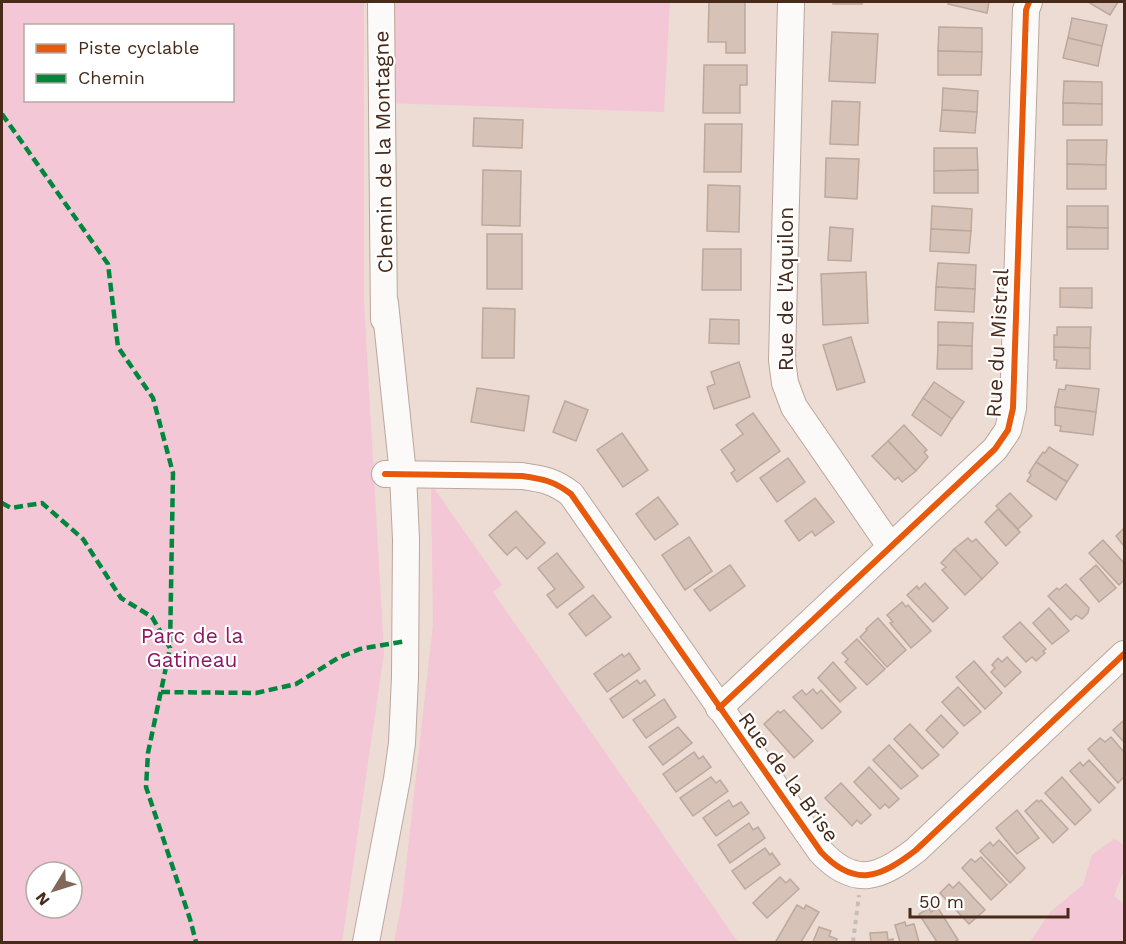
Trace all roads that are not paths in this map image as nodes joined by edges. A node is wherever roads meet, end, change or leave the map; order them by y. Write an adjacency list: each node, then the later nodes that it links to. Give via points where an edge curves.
1 (381, 2): 4 (street, Chemin de la Montagne, via 384,303 380,408)
2 (791, 2): 5 (street, Rue de l'Aquilon, via 782,360 785,383 794,407)
3 (1029, 2): 5 (street, Rue du Mistral, via 1013,408 1008,430 995,449)
4 (394, 474): 7 (street, Rue de la Brise, via 522,476 557,483 571,494); 8 (street, Chemin de la Montagne, via 390,540 406,641 400,755)
5 (890, 546): 7 (street, Rue du Mistral)
6 (1125, 654): 7 (street, Rue de la Brise, via 916,850 880,873 862,877 833,865 821,852)
7 (718, 708)
8 (366, 942)

